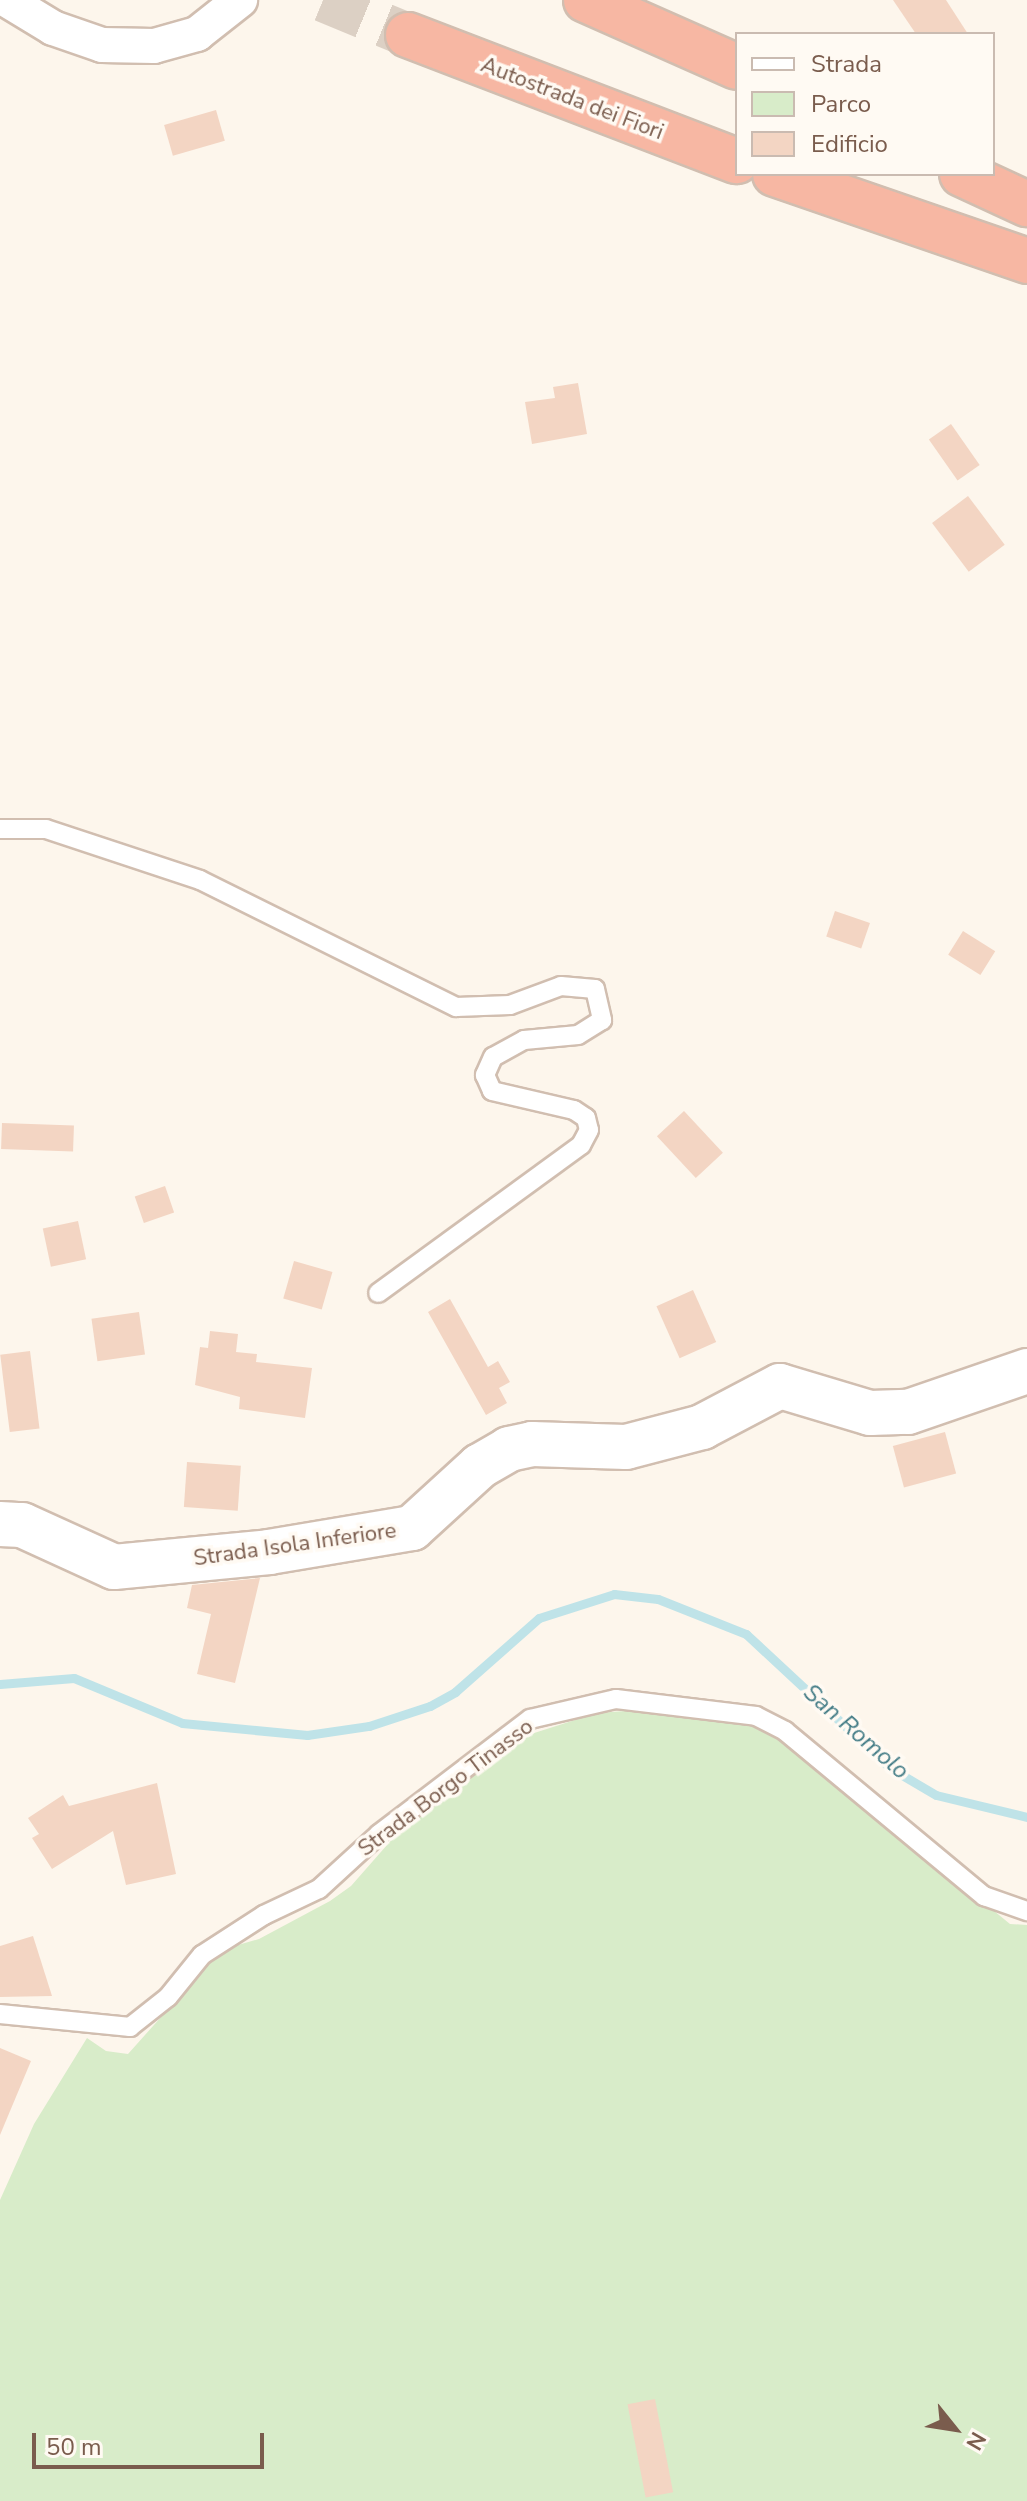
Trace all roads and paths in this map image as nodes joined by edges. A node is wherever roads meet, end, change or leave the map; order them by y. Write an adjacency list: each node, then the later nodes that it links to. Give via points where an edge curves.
1 (7, 0): 2 (street, via 53,28 115,46 154,46 197,34)
2 (240, 0)
3 (586, 0): 5 (highway)
4 (408, 35): 6 (highway, Autostrada dei Fiori)
5 (735, 66)
6 (735, 160)
7 (781, 176): 10 (highway)
8 (966, 176): 9 (highway)
9 (1027, 204)
10 (1027, 261)
11 (0, 829): 12 (lane, via 46,829 200,880 456,1007 510,1005 561,986 595,989 602,1020 578,1035 524,1040 493,1057 485,1075 492,1091 574,1110 586,1118 589,1130 581,1145)
12 (378, 1293)
13 (1027, 1371): 14 (street, Strada Isola Inferiore, via 908,1412 870,1413 780,1386 702,1427 626,1447 532,1444 509,1449 480,1466 412,1528 269,1552 114,1567 22,1525)
14 (0, 1524)
15 (1027, 1911): 16 (lane, Strada Borgo Tinasso, via 984,1896 785,1731 756,1716 616,1699 530,1719 379,1834 319,1889 264,1915 202,1955 168,1997 130,2027)
16 (0, 2014)

